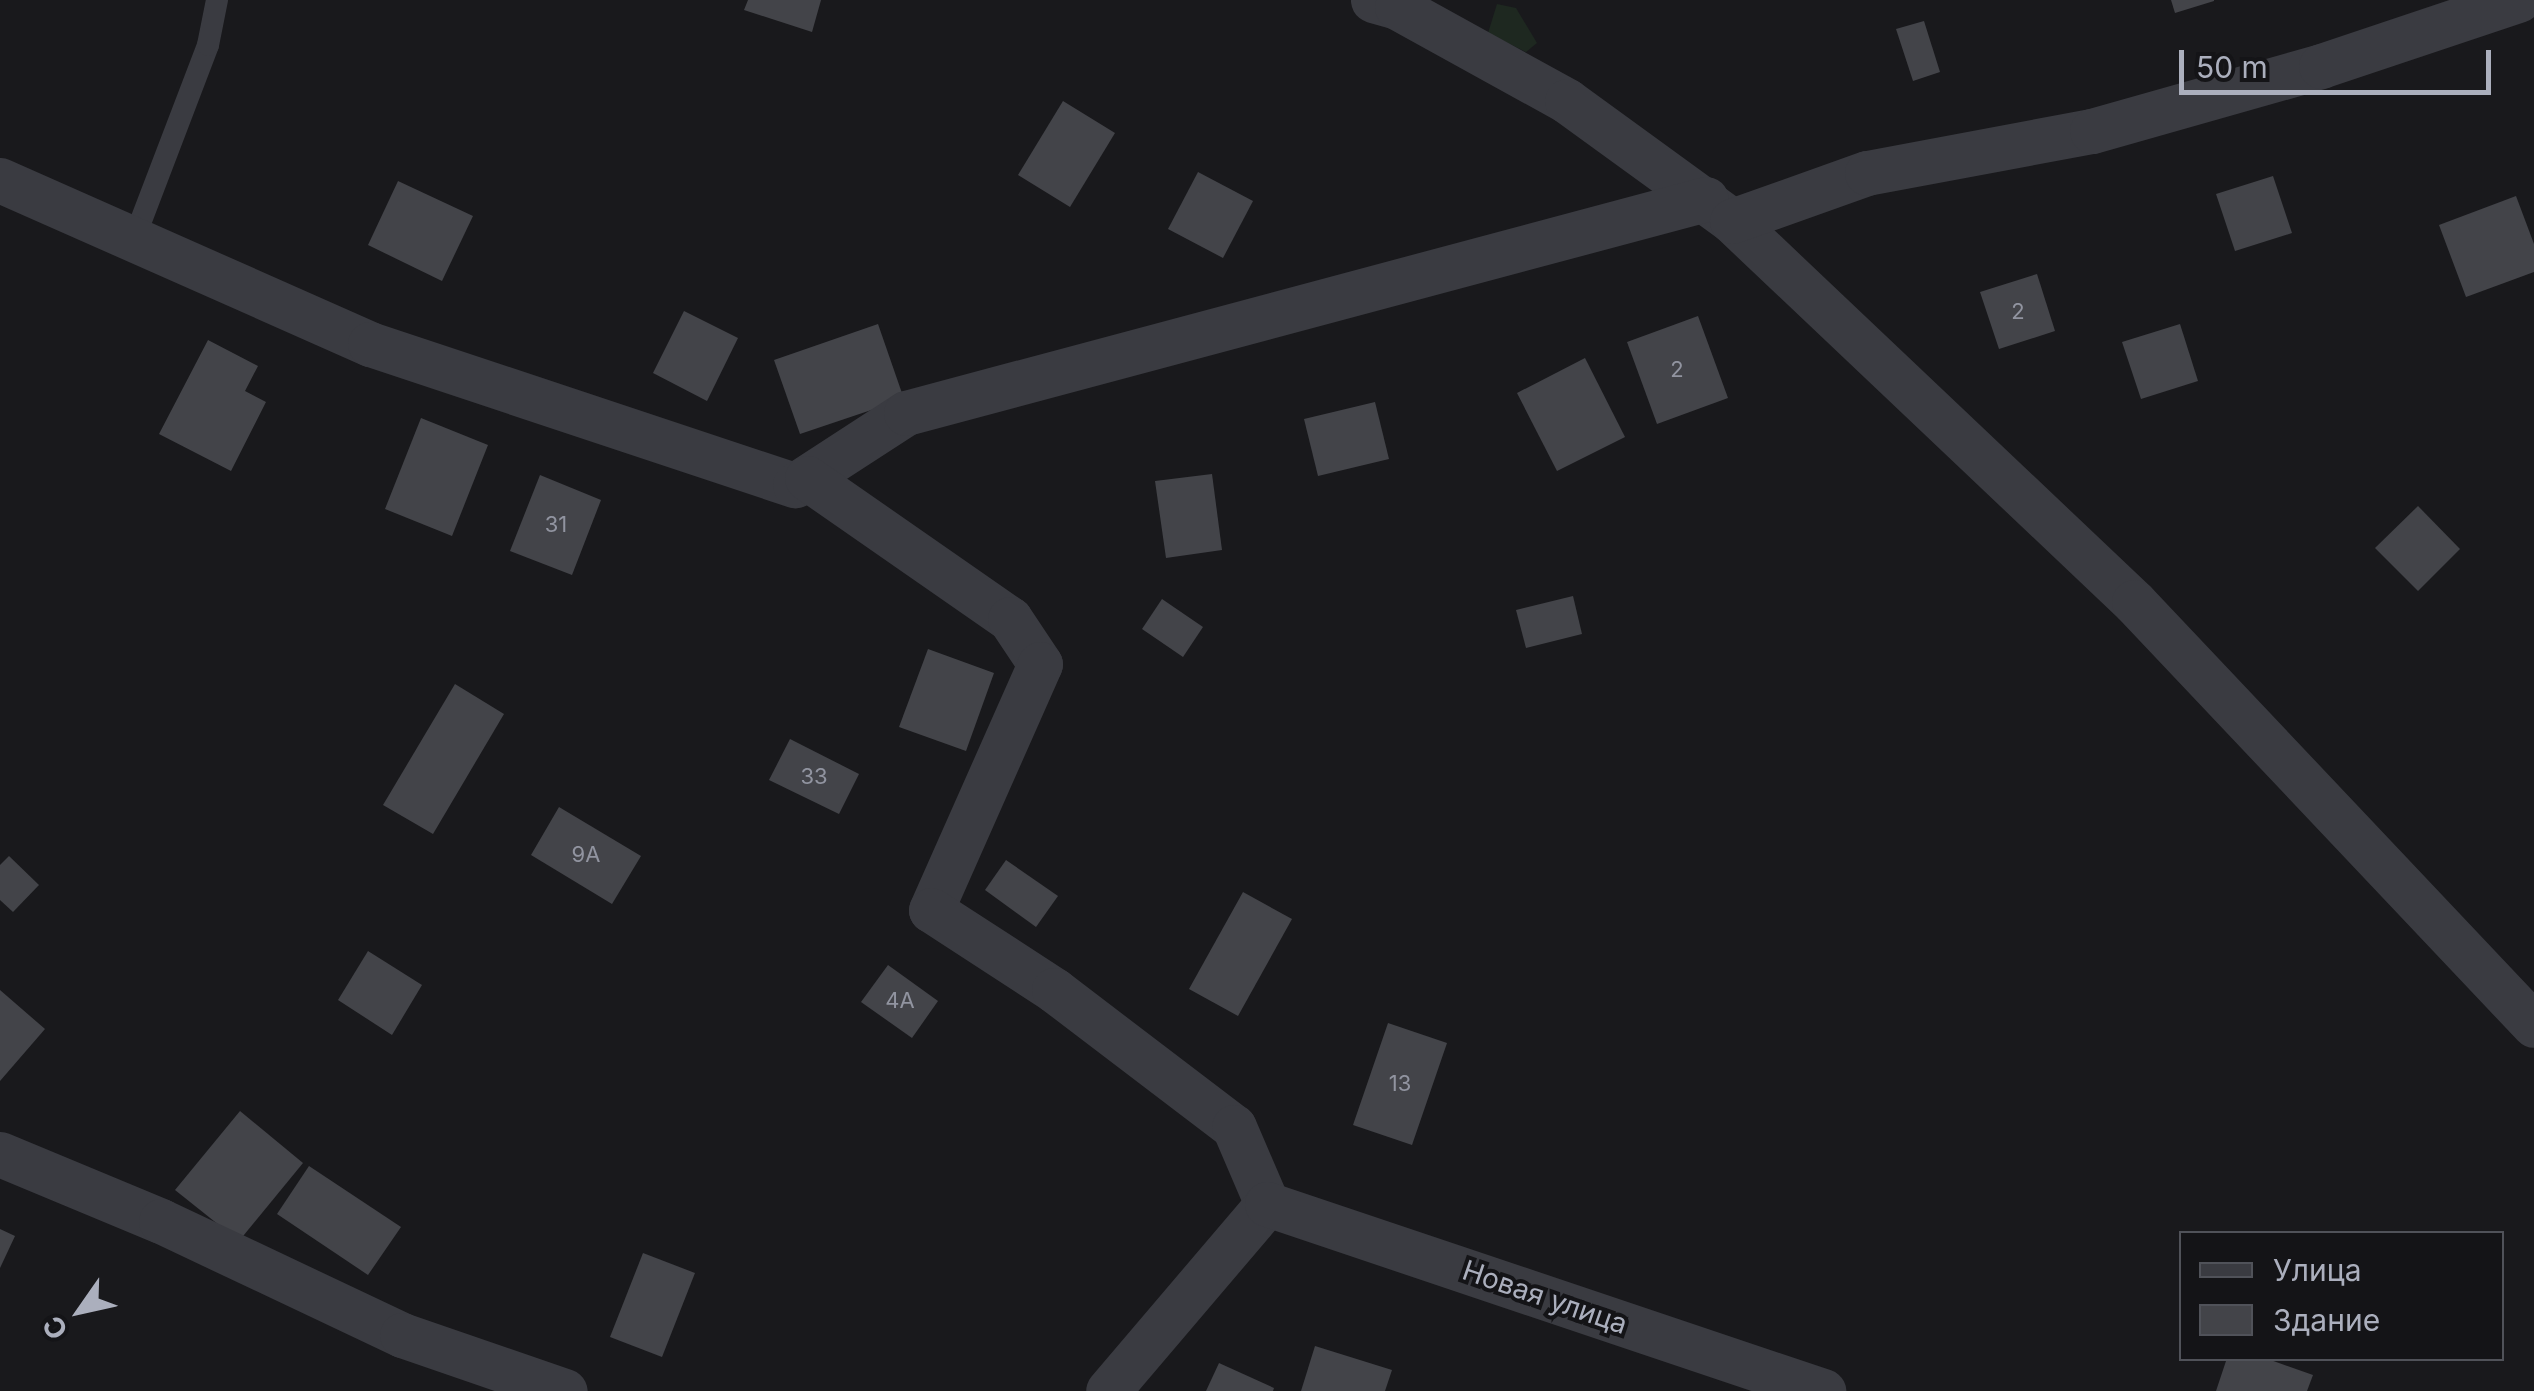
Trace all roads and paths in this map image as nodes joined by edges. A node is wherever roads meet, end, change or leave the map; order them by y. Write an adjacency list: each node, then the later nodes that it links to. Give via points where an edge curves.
1 (216, 0): 6 (lane, via 208,45)
2 (2518, 0): 5 (street, via 2130,120)
3 (1386, 2): 5 (street, via 1567,101)
4 (0, 180): 6 (street)
5 (1719, 210): 7 (street, via 906,413); 8 (street, via 2134,602)
6 (134, 239): 7 (street, via 370,344 796,485)
7 (807, 478): 10 (street, via 1010,619 1040,664 931,910 1054,990 1234,1128)
8 (2534, 1025)
9 (0, 1154): 11 (street, via 402,1334)
10 (1268, 1204): 12 (street); 13 (street, Новая улица)
11 (565, 1391)
12 (1108, 1391)
13 (1823, 1391)

